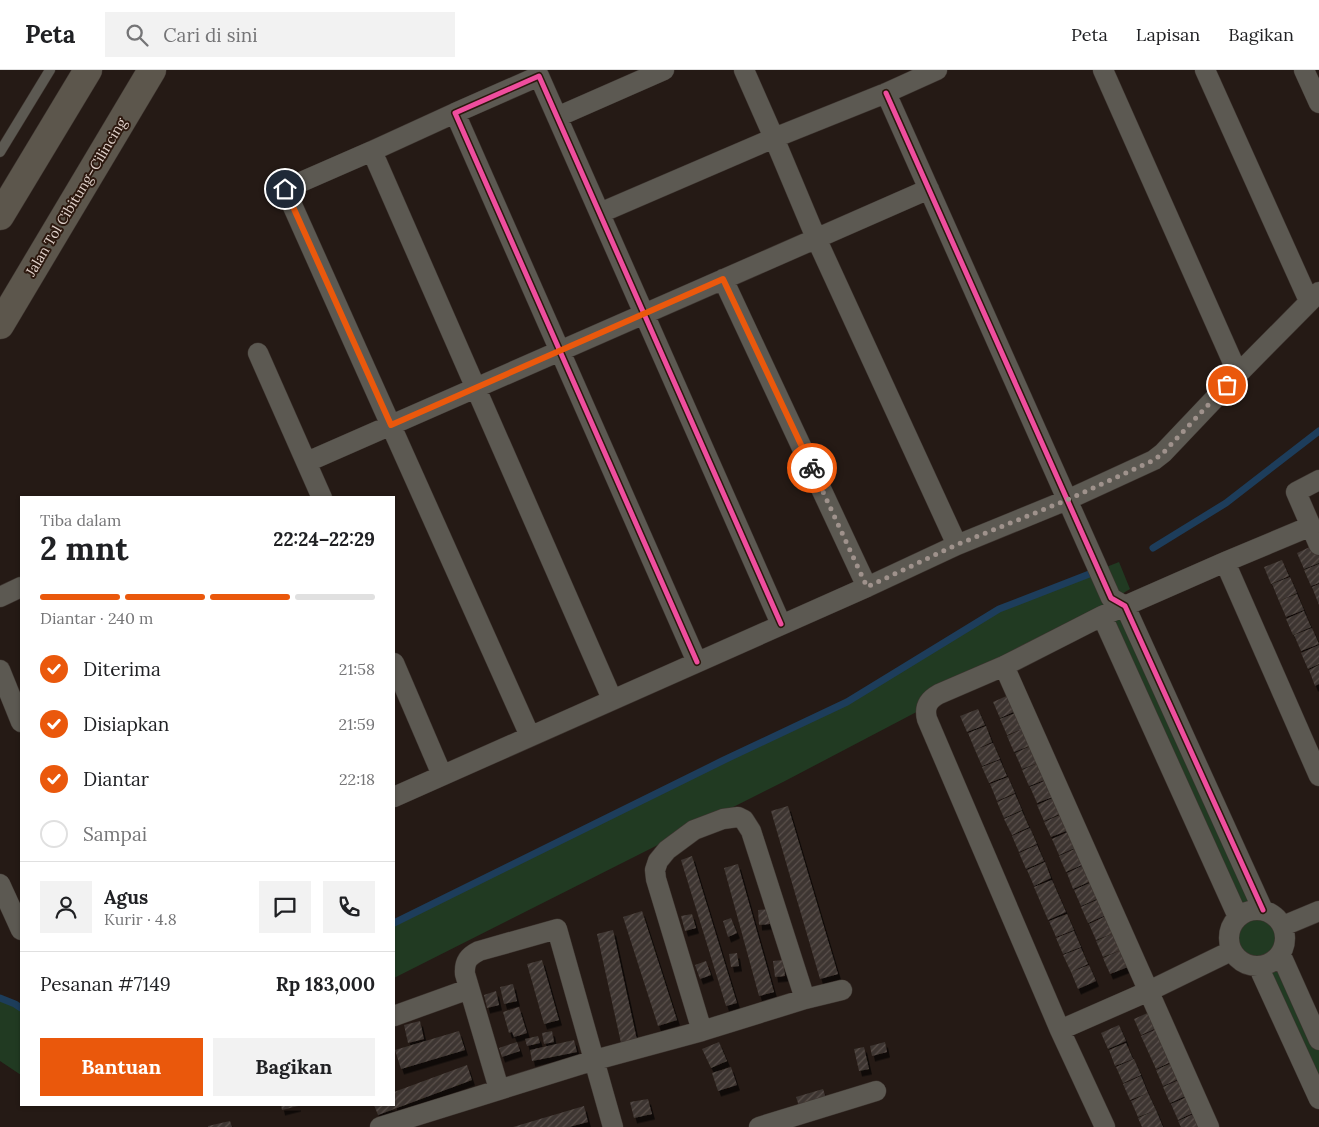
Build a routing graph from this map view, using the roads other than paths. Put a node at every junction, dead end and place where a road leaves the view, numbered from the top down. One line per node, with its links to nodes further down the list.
1 (50, 70): 16 (lane)
2 (88, 70): 19 (highway)
3 (152, 70): 24 (highway, Jalan Tol Cibitung–Cilincing)
4 (664, 70): 13 (street)
5 (744, 70): 14 (street)
6 (937, 70): 10 (street)
7 (1103, 70): 27 (street)
8 (1205, 70): 22 (street)
9 (1304, 70): 11 (street)
10 (886, 93): 14 (street); 17 (street)
11 (1319, 103)
12 (455, 112): 13 (street); 15 (street); 25 (street)
13 (557, 117): 18 (street)
14 (774, 138): 18 (street); 20 (street)
15 (372, 151): 28 (street); 29 (street)
16 (0, 152)
17 (929, 188): 20 (street); 33 (street)
18 (600, 214): 23 (street)
19 (0, 216)
20 (816, 238): 21 (street); 35 (street)
21 (723, 279): 23 (street); 39 (street)
22 (1314, 297): 27 (street)
23 (644, 314): 25 (street); 42 (street)
24 (0, 325)
25 (560, 351): 28 (street); 43 (street)
26 (258, 353): 30 (street)
27 (1238, 374): 33 (street)
28 (476, 388): 29 (street); 47 (street)
29 (391, 425): 30 (street); 49 (street)
30 (307, 462): 32 (street)
31 (1319, 480): 34 (street)
32 (321, 496)
33 (1067, 500): 35 (street); 41 (street)
34 (1311, 526): 36 (street); 37 (street)
35 (956, 545): 39 (street)
36 (1319, 545)
37 (1225, 562): 41 (street); 51 (street)
38 (20, 587): 40 (street)
39 (867, 587): 42 (street)
40 (0, 597)
41 (1112, 607): 45 (street); 54 (street); 56 (street)
42 (781, 624): 43 (street)
43 (697, 662): 47 (street)
44 (395, 665): 50 (street)
45 (1004, 666): 64 (street); 67 (street)
46 (0, 670): 48 (street)
47 (612, 699): 49 (street)
48 (20, 720)
49 (530, 736): 50 (street)
50 (442, 775): 52 (street)
51 (1319, 776)
52 (395, 797)
53 (0, 884): 58 (street)
54 (1262, 910): 56 (street); 57 (street)
55 (1319, 911): 57 (street)
56 (1238, 917): 59 (street)
57 (1284, 926): 60 (street)
58 (20, 928)
59 (1232, 951): 61 (street); 64 (street)
60 (1281, 955): 61 (street); 69 (street)
61 (1259, 968): 73 (street)
62 (469, 990): 66 (street); 70 (street); 71 (street)
63 (842, 990): 65 (street)
64 (1149, 991): 67 (street); 78 (street)
65 (804, 999): 68 (street); 68 (street)
66 (395, 1016)
67 (1060, 1030): 77 (street)
68 (702, 1031): 70 (street)
69 (1319, 1040)
70 (595, 1060): 71 (street); 75 (street)
71 (499, 1089): 74 (street)
72 (876, 1092): 76 (street)
73 (1319, 1099)
74 (380, 1127)
75 (614, 1127)
76 (759, 1127)
77 (1105, 1127)
78 (1209, 1127)

